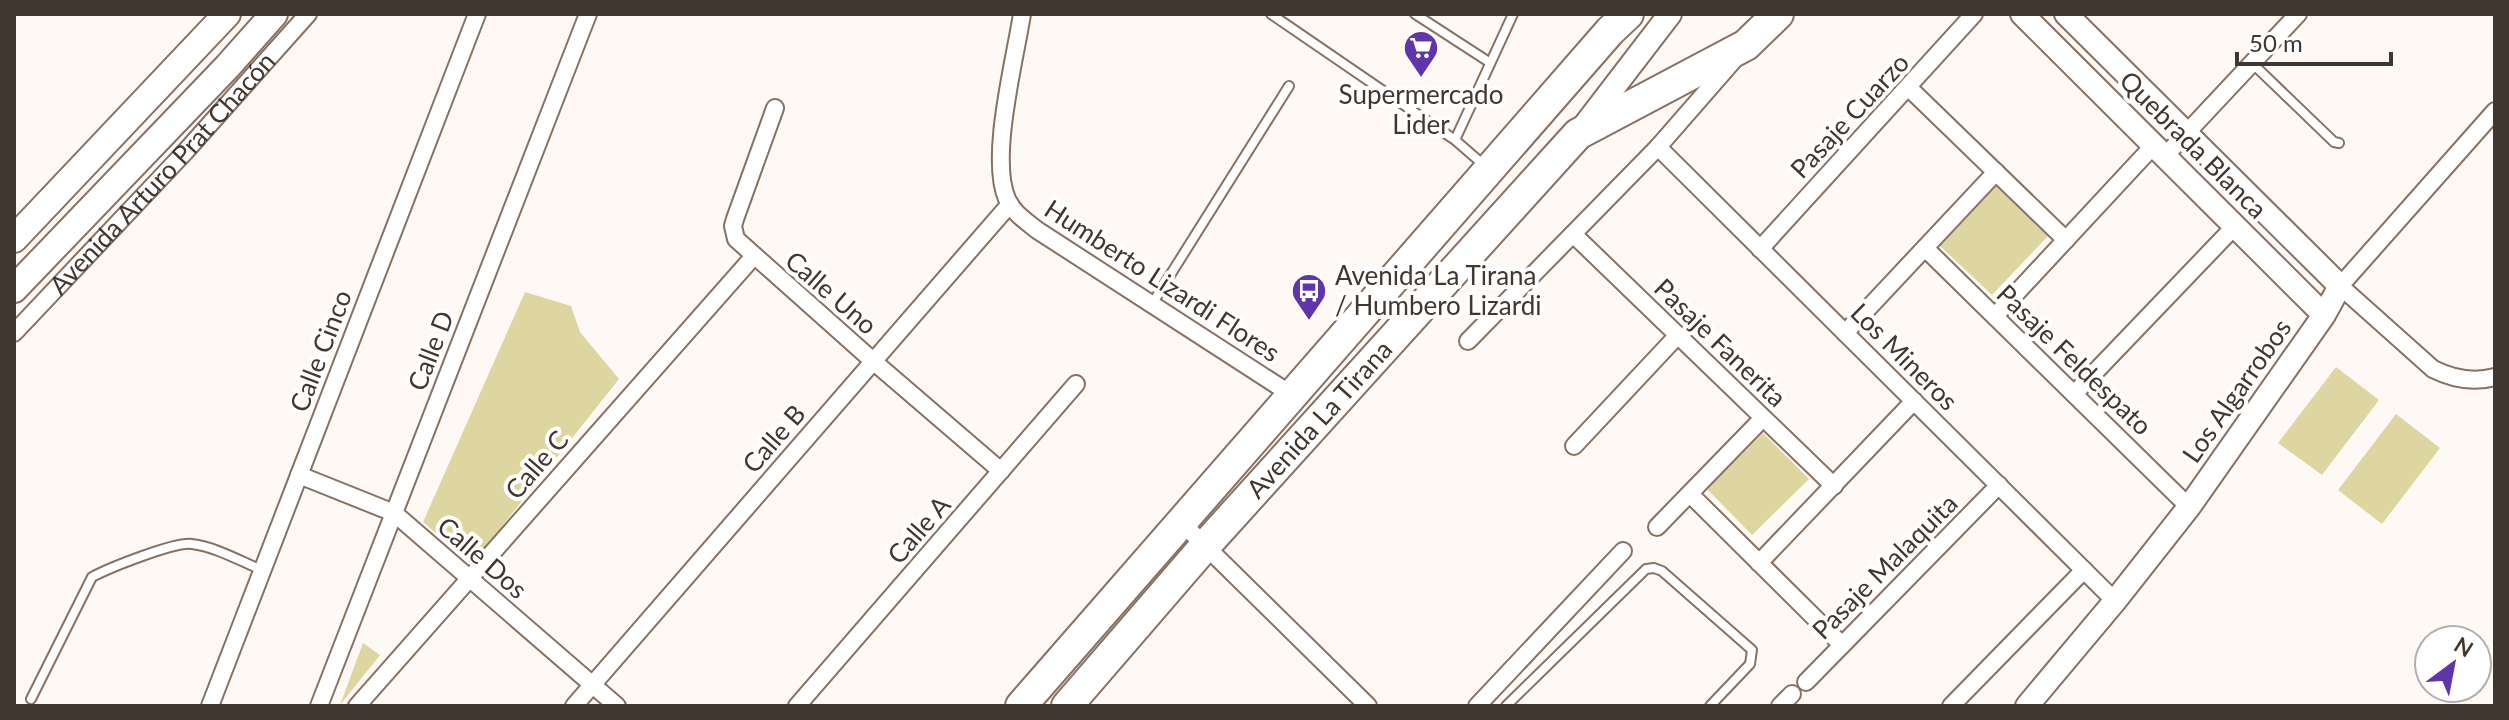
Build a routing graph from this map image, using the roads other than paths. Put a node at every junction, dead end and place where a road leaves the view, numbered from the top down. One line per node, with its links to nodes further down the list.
1 (227, 14): 35 (main road)
2 (274, 14): 41 (main road, Avenida Arturo Prat Chacón)
3 (308, 14): 45 (street, Avenida Arturo Prat Chacón)
4 (477, 14): 58 (street, Calle Cinco)
5 (588, 14): 63 (street, Calle D)
6 (1022, 14): 32 (street, Humberto Lizardi Flores)
7 (1271, 14): 26 (lane)
8 (1415, 14): 18 (lane)
9 (1513, 14): 18 (lane)
10 (1670, 14): 24 (street)
11 (1778, 14): 17 (highway, Avenida La Tirana)
12 (1974, 14): 21 (street, Pasaje Cuarzo)
13 (2022, 14): 29 (street, Quebrada Blanca)
14 (2066, 14): 25 (street, Quebrada Blanca)
15 (2298, 14): 19 (street)
16 (1621, 20): 30 (highway, Avenida La Tirana)
17 (1746, 45): 24 (highway, Avenida La Tirana); 28 (street, Avenida La Tirana)
18 (1489, 62): 26 (lane)
19 (2253, 64): 25 (street); 27 (lane)
20 (1289, 86): 42 (lane)
21 (1909, 88): 31 (street); 38 (street, Pasaje Cuarzo)
22 (775, 108): 39 (street, Calle Uno)
23 (2495, 111): 40 (street, Los Algarrobos)
24 (1578, 134): 66 (highway, Avenida La Tirana)
25 (2188, 134): 29 (street); 40 (street, Quebrada Blanca)
26 (1455, 140): 30 (lane)
27 (2339, 143)
28 (1658, 147): 34 (street, Avenida La Tirana); 38 (street, Los Mineros)
29 (2159, 151): 33 (street, Quebrada Blanca); 36 (street)
30 (1489, 169): 53 (highway, Avenida La Tirana)
31 (1996, 172): 36 (street); 37 (street)
32 (1010, 204): 42 (street, Humberto Lizardi Flores); 49 (street, Calle B)
33 (2235, 226): 43 (street, Quebrada Blanca); 52 (street)
34 (1573, 234): 47 (street, Pasaje Fanerita); 48 (street, Avenida La Tirana)
35 (14, 239)
36 (2066, 240): 44 (street)
37 (1925, 248): 44 (street, Pasaje Feldespato); 46 (street)
38 (1760, 249): 46 (street, Los Mineros)
39 (754, 256): 49 (street, Calle Uno); 71 (street, Calle C)
40 (2340, 286): 43 (street, Los Algarrobos); 50 (street)
41 (14, 289)
42 (1151, 305): 53 (street, Humberto Lizardi Flores)
43 (2324, 315): 62 (street, Los Algarrobos)
44 (1995, 316): 52 (street, Pasaje Feldespato)
45 (14, 333)
46 (1845, 333): 54 (street, Los Mineros)
47 (1678, 335): 55 (street, Pasaje Fanerita); 56 (street)
48 (1468, 341)
49 (873, 361): 57 (street, Calle Uno); 75 (street, Calle B)
50 (2495, 377)
51 (1076, 384): 57 (street, Calle A)
52 (2074, 394): 62 (street, Pasaje Feldespato)
53 (1292, 395): 64 (highway, Avenida La Tirana)
54 (1914, 401): 59 (street, Los Mineros); 60 (street)
55 (1763, 418): 60 (street, Pasaje Fanerita); 61 (street)
56 (1574, 446)
57 (1001, 471): 82 (street, Calle A)
58 (299, 475): 63 (street, Calle Dos); 69 (street, Calle Cinco)
59 (1999, 485): 70 (street, Los Mineros); 73 (street, Pasaje Malaquita)
60 (1834, 486): 68 (street)
61 (1690, 494): 65 (street); 68 (street)
62 (2189, 507): 72 (street, Los Algarrobos)
63 (394, 513): 71 (street, Calle Dos); 78 (street, Calle D)
64 (1181, 522): 66 (street); 83 (highway, Avenida La Tirana)
65 (1657, 527)
66 (1205, 546): 84 (highway, Avenida La Tirana); 85 (street)
67 (1623, 551): 86 (street)
68 (1759, 563): 73 (street)
69 (262, 570): 76 (lane); 77 (street, Calle Cinco)
70 (2084, 570): 72 (street, Los Mineros); 89 (street)
71 (470, 578): 75 (street, Calle Dos); 79 (street, Calle C)
72 (2115, 601): 90 (street, Los Algarrobos)
73 (1842, 645): 74 (street, Pasaje Malaquita)
74 (1806, 682)
75 (593, 685): 80 (street, Calle B); 81 (street, Calle Dos)
76 (31, 699)
77 (210, 706)
78 (319, 706)
79 (357, 706)
80 (574, 706)
81 (617, 706)
82 (797, 706)
83 (1021, 706)
84 (1067, 706)
85 (1368, 706)
86 (1477, 706)
87 (1506, 706): 88 (lane)
88 (1710, 706)
89 (1951, 706)
90 (2027, 706)

